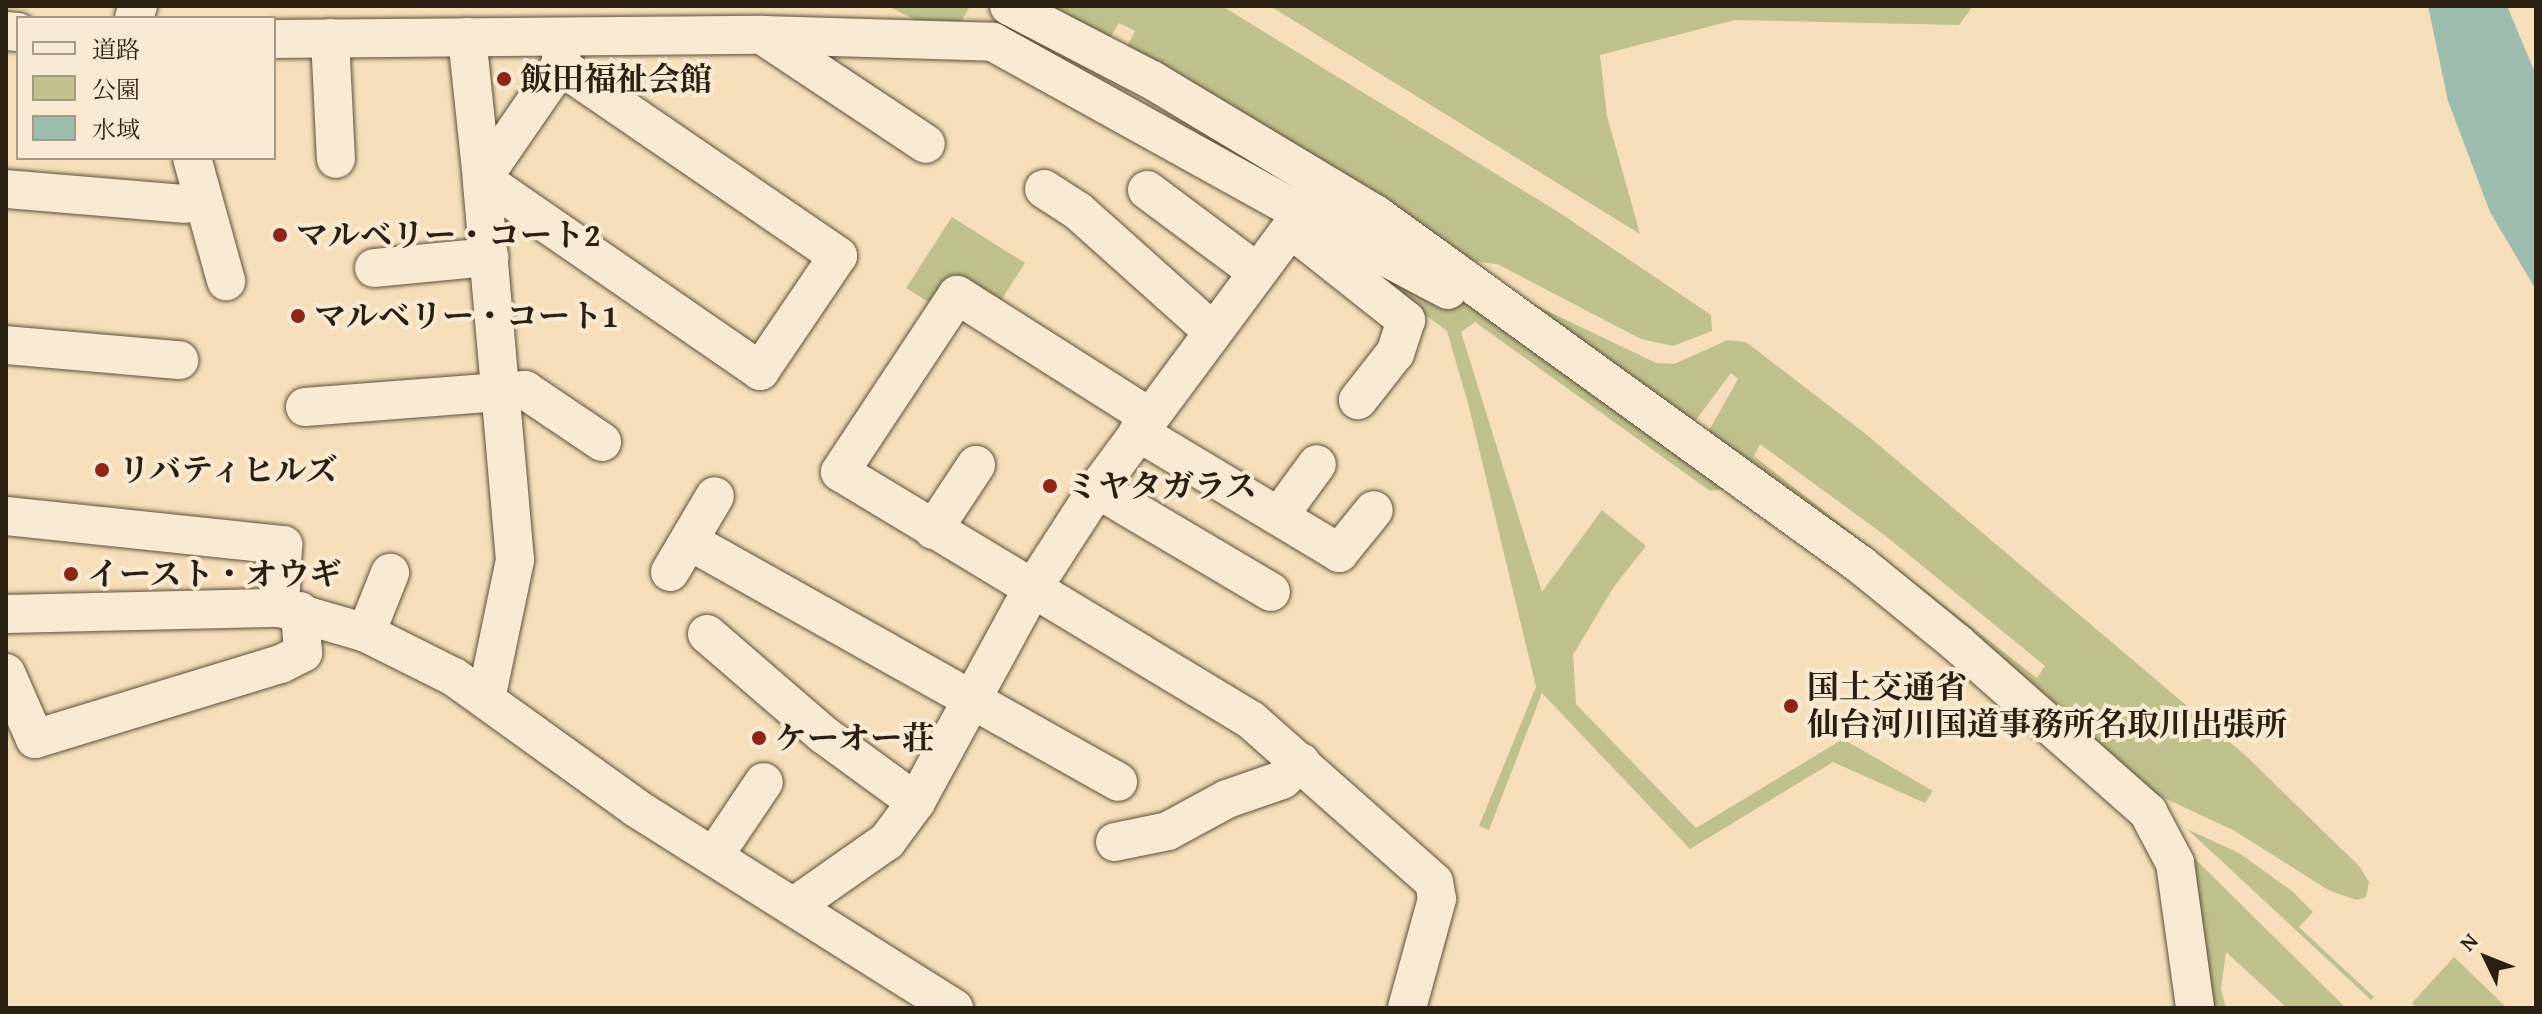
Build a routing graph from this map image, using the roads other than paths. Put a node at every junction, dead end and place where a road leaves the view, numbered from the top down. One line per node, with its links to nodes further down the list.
1 (1009, 6): 22 (street)
2 (398, 22): 6 (street); 7 (street)
3 (674, 22): 4 (street); 5 (street)
4 (551, 35): 6 (street); 12 (street); 12 (street)
5 (763, 35): 9 (street); 17 (street)
6 (467, 37): 12 (street)
7 (330, 38): 8 (street); 10 (street)
8 (276, 39)
9 (926, 144)
10 (336, 159)
11 (193, 160): 21 (street)
12 (482, 179): 18 (street)
13 (6, 189): 16 (street)
14 (1044, 189): 23 (street)
15 (1147, 190): 20 (street)
16 (185, 204)
17 (1297, 221): 20 (street); 22 (street); 27 (street)
18 (489, 257): 19 (street); 26 (street)
19 (374, 268)
20 (1257, 272): 23 (street)
21 (226, 281)
22 (1485, 293): 58 (street)
23 (1212, 331): 29 (street)
24 (6, 345): 25 (street)
25 (179, 360)
26 (502, 392): 28 (street); 30 (street); 48 (street)
27 (1358, 400)
28 (305, 407)
29 (1143, 424): 33 (street); 37 (street); 38 (street)
30 (602, 442)
31 (1317, 464): 37 (street)
32 (976, 465): 38 (street)
33 (1097, 489): 40 (street); 41 (street)
34 (715, 496): 47 (street)
35 (1374, 510): 37 (street)
36 (6, 516): 42 (street)
37 (1279, 516)
38 (933, 530): 40 (street)
39 (390, 573): 44 (street)
40 (1031, 591): 47 (street); 49 (street)
41 (1271, 592)
42 (290, 610): 43 (street); 44 (street); 46 (street)
43 (6, 614)
44 (366, 633): 48 (street)
45 (707, 634): 52 (street)
46 (6, 673)
47 (969, 697): 51 (street); 52 (street)
48 (486, 699): 54 (street)
49 (1301, 762): 53 (street); 57 (street)
50 (764, 782): 54 (street)
51 (1118, 782)
52 (916, 802): 55 (street)
53 (1115, 842)
54 (714, 856): 55 (street)
55 (794, 906): 56 (street)
56 (954, 1008)
57 (1407, 1008)
58 (2195, 1008)

